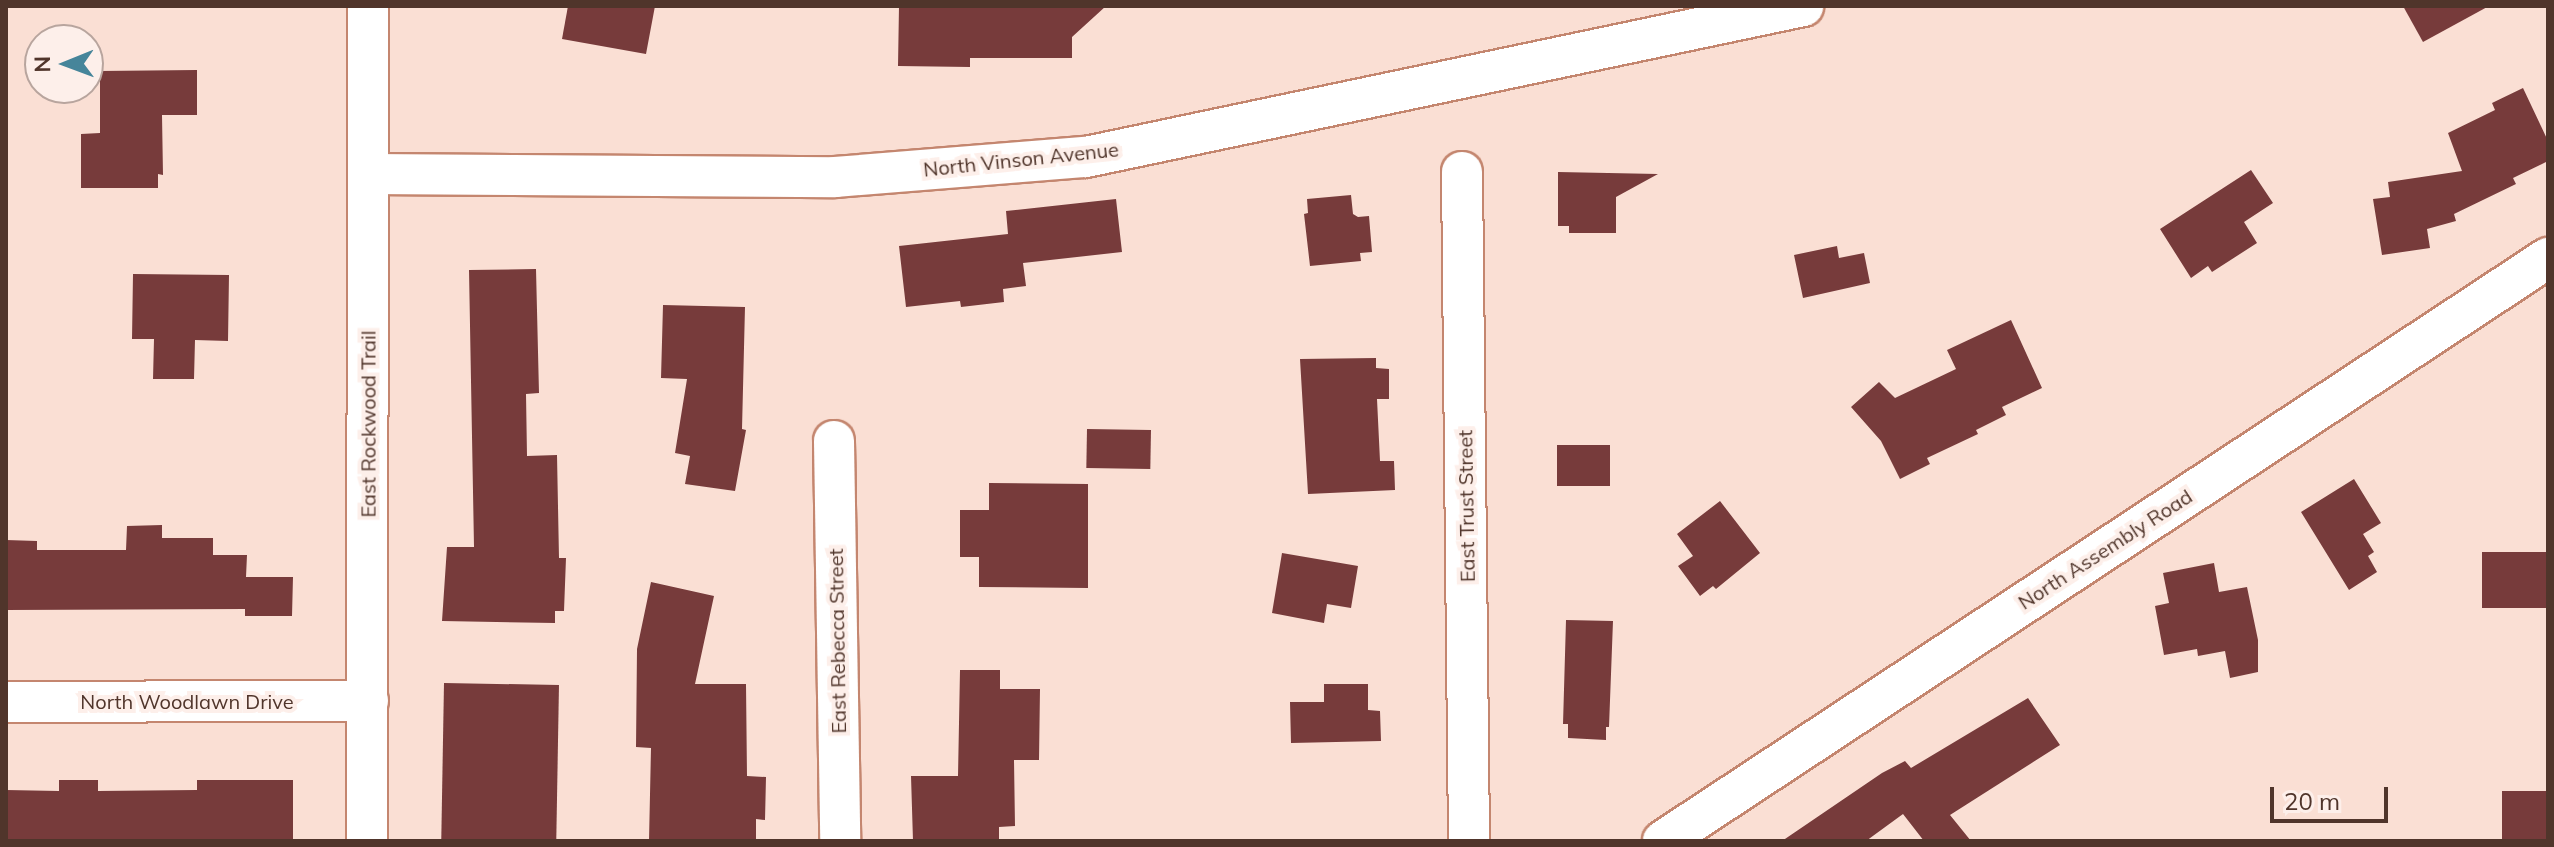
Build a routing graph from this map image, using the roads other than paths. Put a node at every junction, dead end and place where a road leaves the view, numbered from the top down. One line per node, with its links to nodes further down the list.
1 (368, 6): 4 (street, East Rockwood Trail)
2 (1803, 6): 4 (street, North Vinson Avenue)
3 (1462, 172): 11 (street, East Trust Street)
4 (369, 174): 7 (street, East Rockwood Trail)
5 (2548, 258): 12 (street, North Assembly Road)
6 (834, 441): 10 (street, East Rebecca Street)
7 (368, 701): 8 (street, North Woodlawn Drive); 9 (street, East Rockwood Trail)
8 (6, 702)
9 (367, 841)
10 (840, 841)
11 (1469, 841)
12 (1663, 841)

